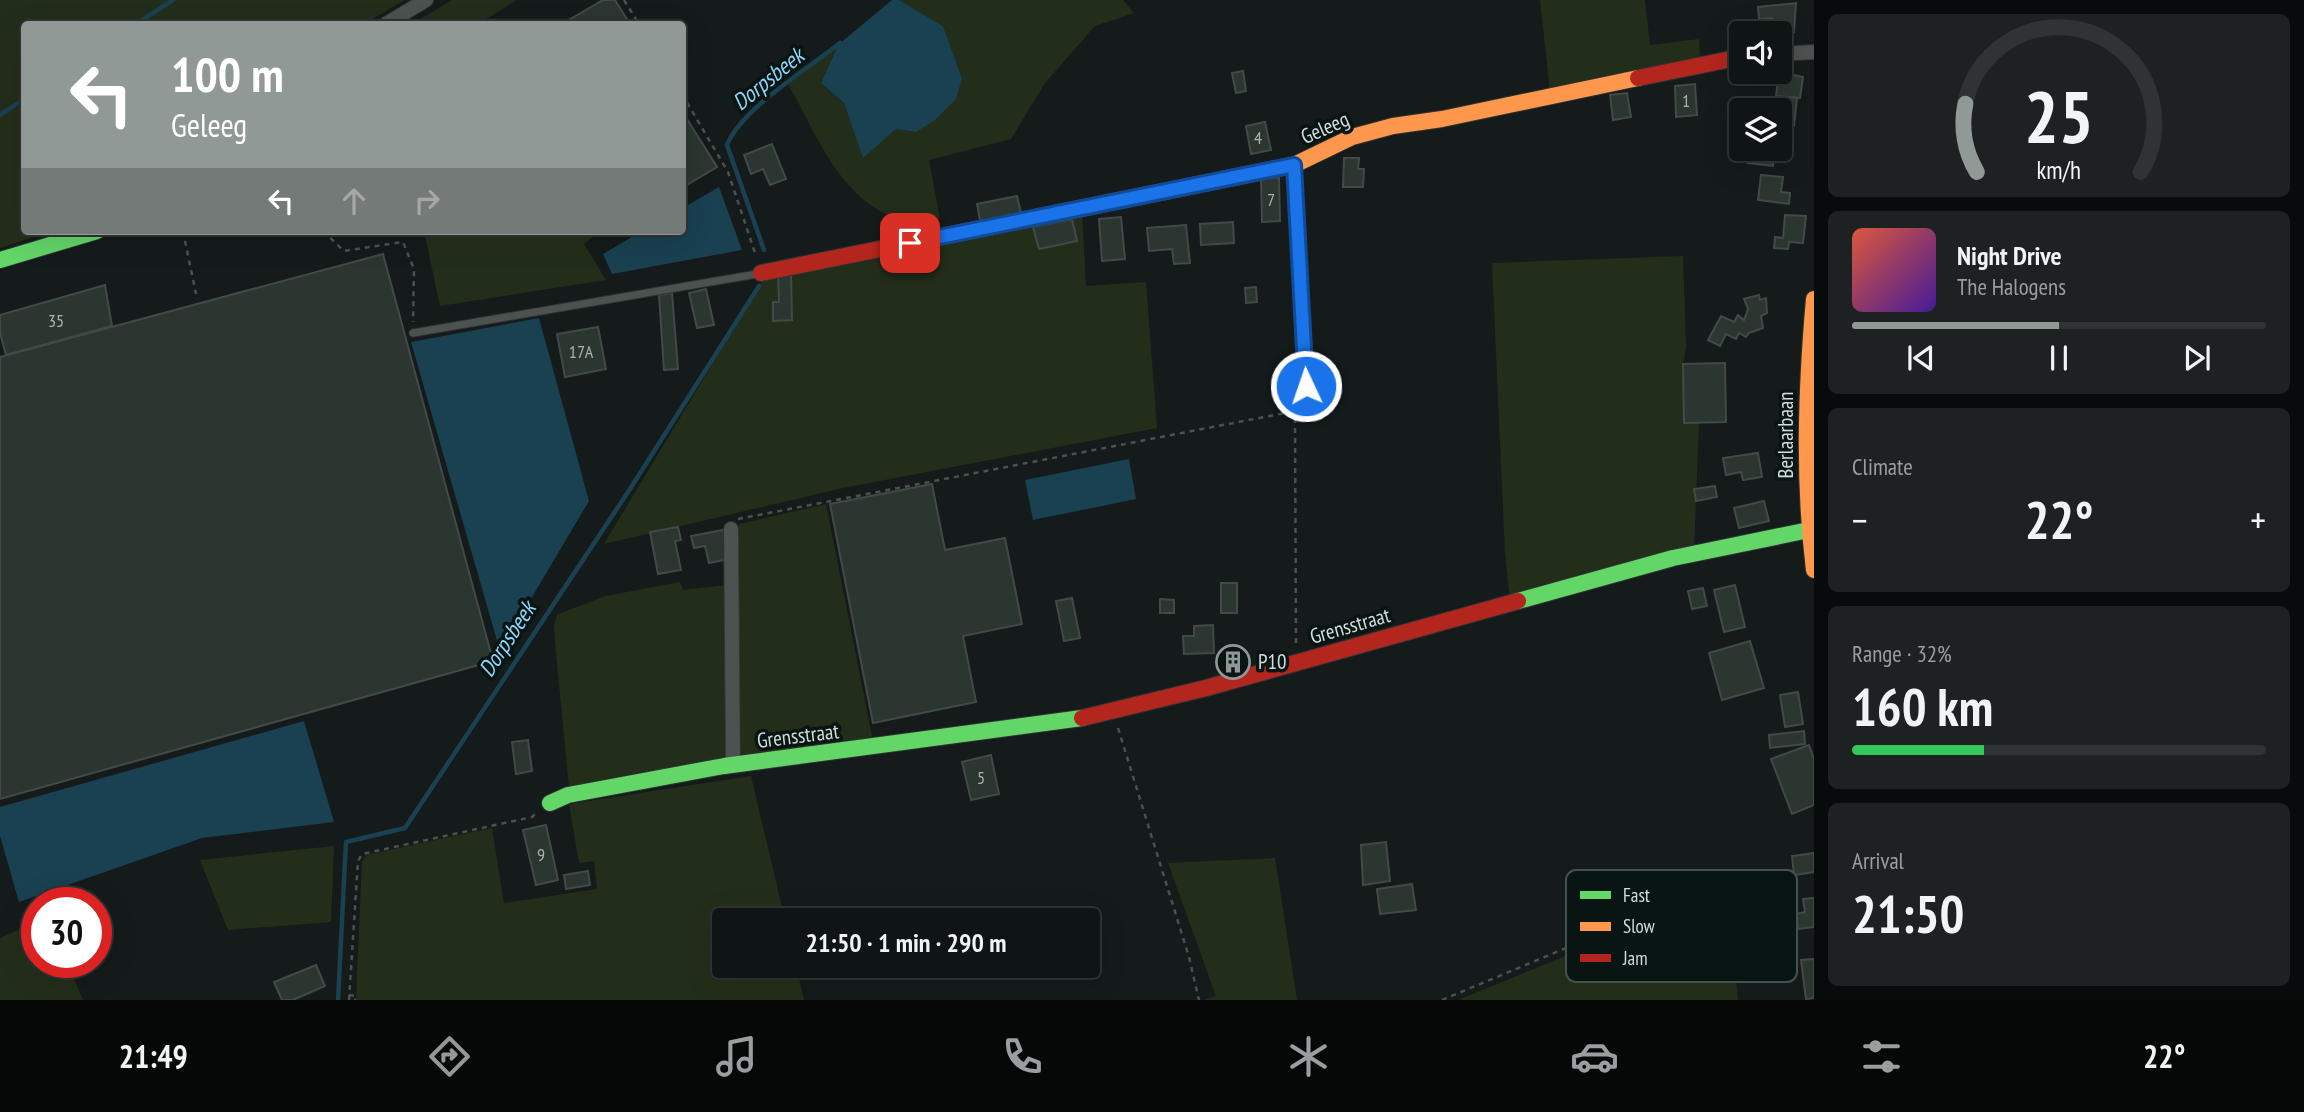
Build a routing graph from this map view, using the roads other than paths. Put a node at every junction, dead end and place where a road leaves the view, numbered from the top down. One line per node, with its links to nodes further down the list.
1 (426, 0): 2 (street)
2 (391, 21)
3 (1814, 52): 4 (street)
4 (1792, 53)
5 (1729, 60): 6 (street, Geleeg)
6 (1294, 165): 9 (street, Geleeg); 12 (street)
7 (84, 235): 8 (street)
8 (0, 260)
9 (761, 273): 11 (lane)
10 (1814, 299): 14 (street, Berlaarbaan)
11 (413, 333)
12 (1295, 404)
13 (731, 529): 16 (street, Grensstraat)
14 (1811, 538): 15 (street, Berlaarbaan); 16 (street, Grensstraat)
15 (1814, 570)
16 (733, 765): 17 (street, Grensstraat)
17 (550, 803)

